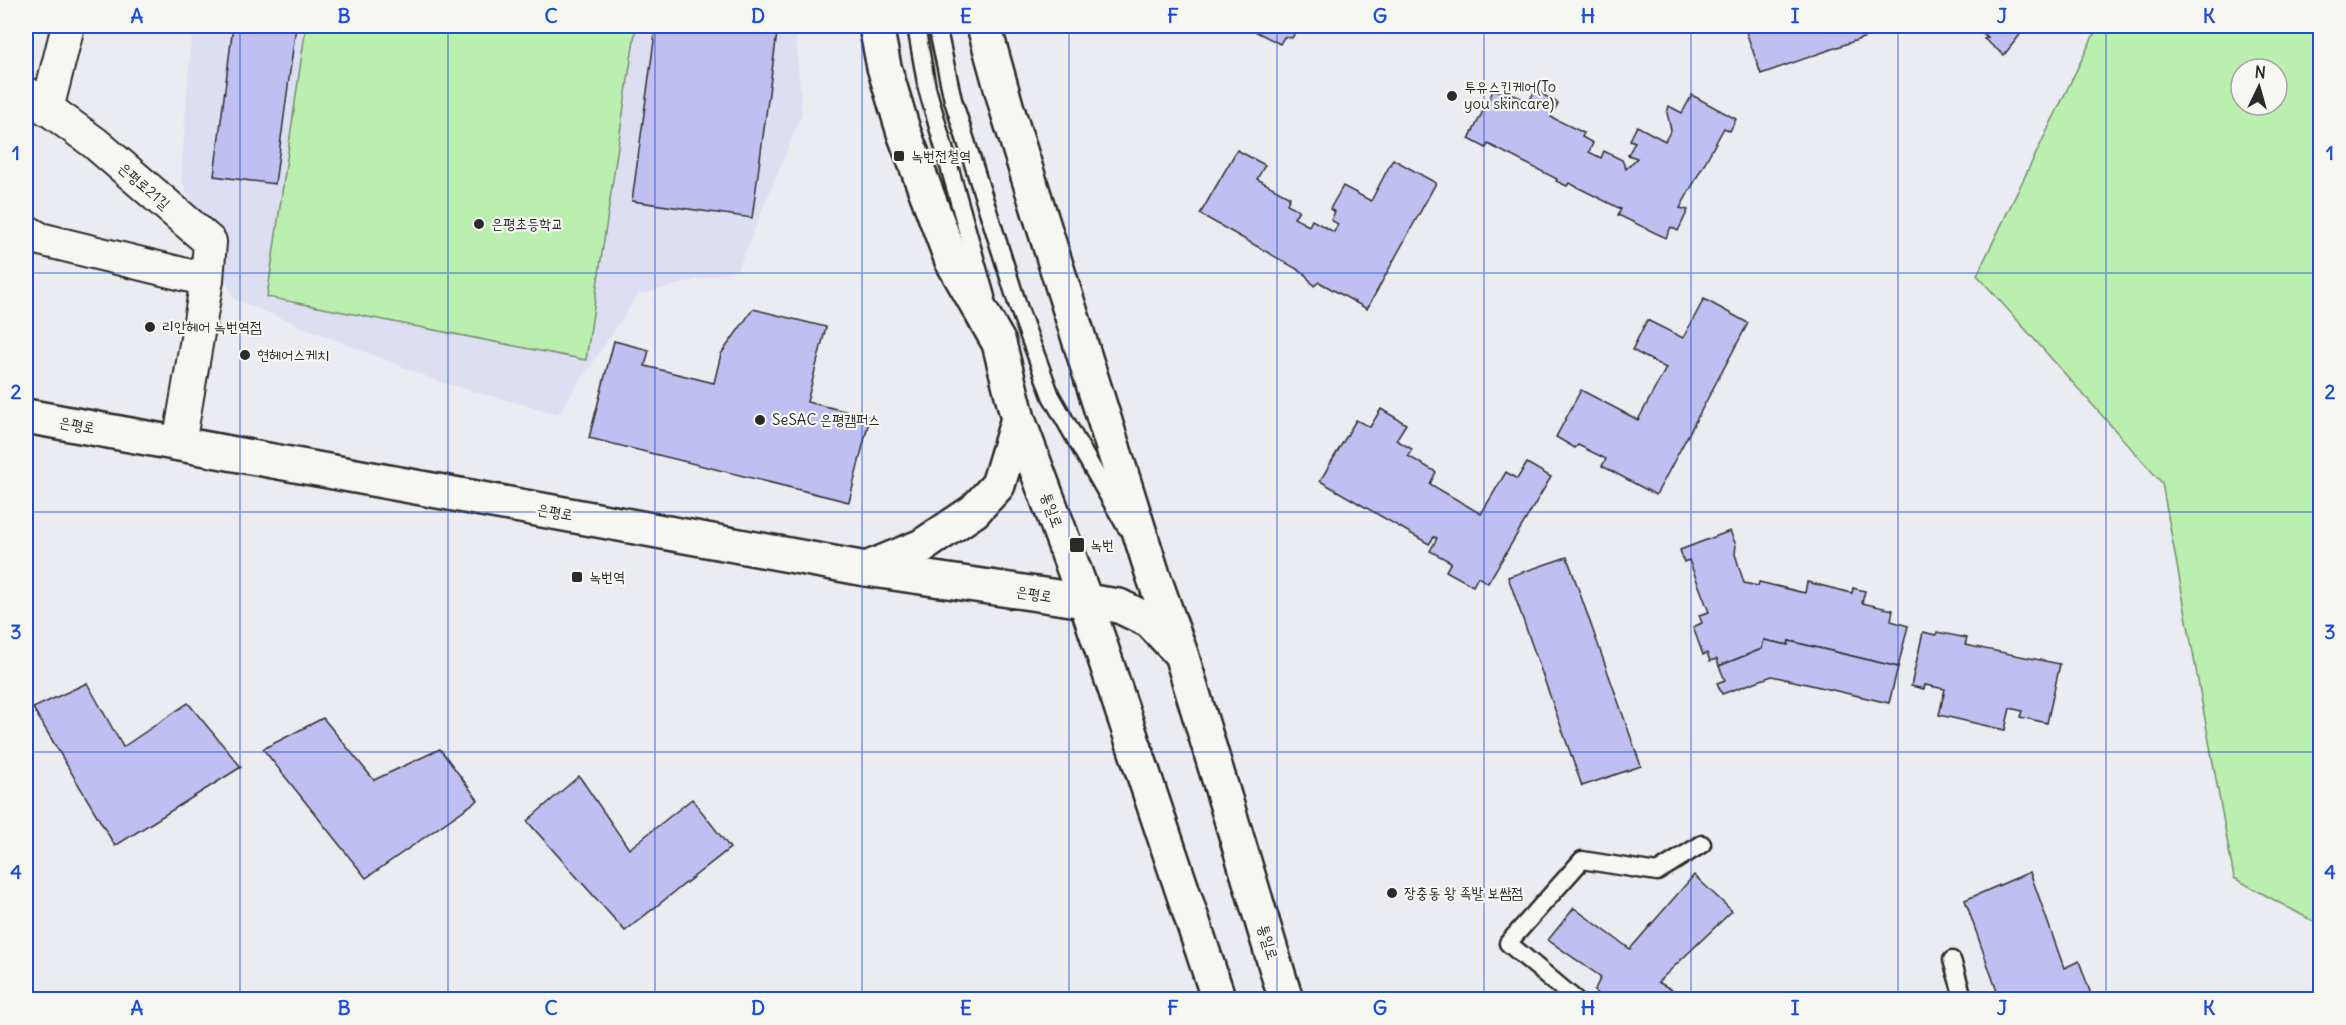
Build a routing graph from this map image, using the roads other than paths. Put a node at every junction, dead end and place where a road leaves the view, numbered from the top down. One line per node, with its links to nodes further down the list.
1 (68, 26): 6 (street, 은평로21길)
2 (876, 26): 9 (main road, 통일로)
3 (916, 26): 9 (lane)
4 (937, 26): 14 (lane)
5 (984, 26): 14 (main road, 통일로)
6 (36, 101): 8 (street, 은평로21길)
7 (26, 231): 8 (street)
8 (207, 280): 12 (street, 은평로21길)
9 (999, 343): 11 (main road, 통일로)
10 (26, 416): 12 (main road, 은평로)
11 (1018, 419): 13 (main road); 15 (main road, 통일로)
12 (179, 444): 13 (main road, 은평로)
13 (866, 569): 15 (main road, 은평로)
14 (1153, 575): 16 (main road, 통일로)
15 (1086, 602): 16 (main road, 은평로); 19 (main road, 통일로)
16 (1181, 654): 20 (main road, 통일로)
17 (1702, 844): 21 (lane)
18 (1952, 960): 22 (lane)
19 (1218, 999)
20 (1286, 999)
21 (1576, 999)
22 (1964, 999)

